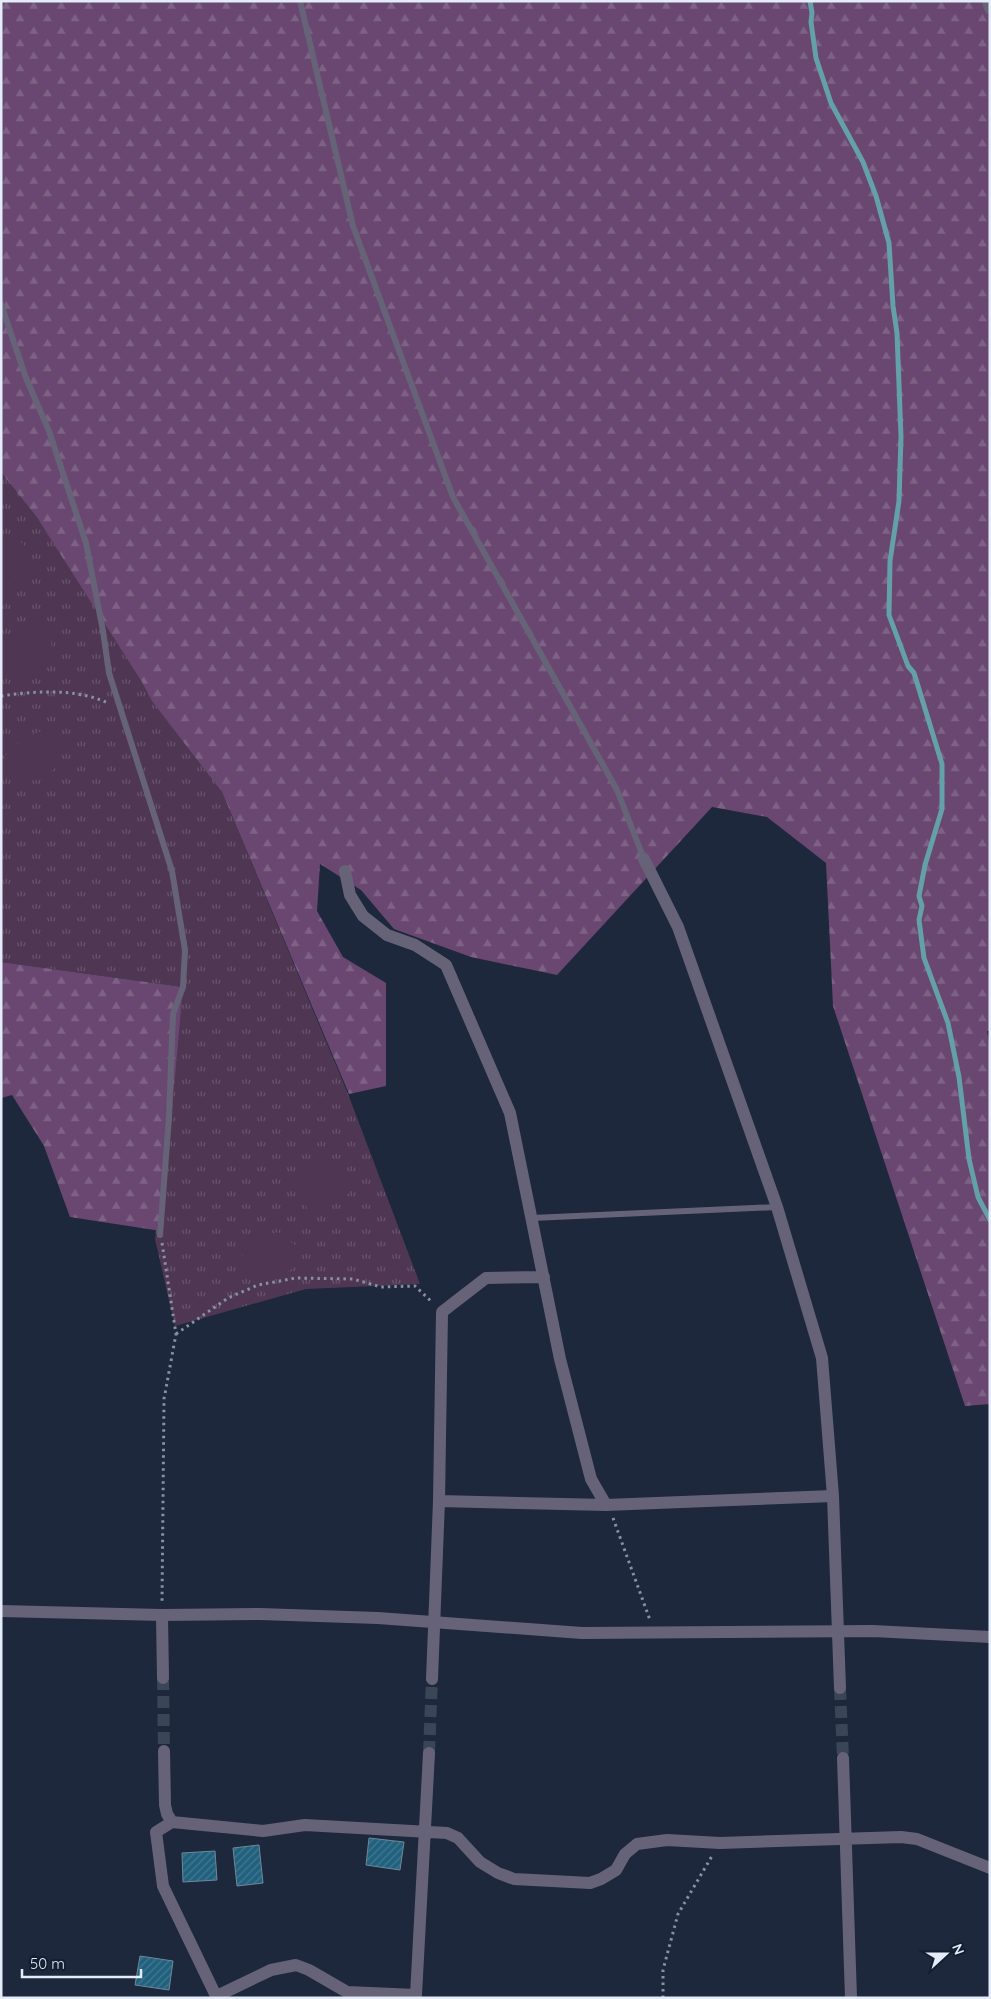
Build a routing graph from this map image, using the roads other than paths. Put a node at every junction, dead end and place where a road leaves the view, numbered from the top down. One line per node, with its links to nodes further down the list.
1 (300, 1): 5 (lane)
2 (988, 1): 3 (street)
3 (990, 8)
4 (1, 304): 9 (lane)
5 (644, 859): 7 (street)
6 (345, 872): 8 (street)
7 (777, 1207): 8 (lane); 11 (street)
8 (532, 1218): 10 (street)
9 (160, 1235)
10 (544, 1277): 12 (street); 13 (street)
11 (833, 1496): 13 (street); 17 (street)
12 (439, 1501): 13 (street); 16 (street)
13 (606, 1505)
14 (1, 1611): 15 (street)
15 (162, 1614): 16 (street); 19 (street)
16 (434, 1621): 17 (street); 20 (street)
17 (838, 1631): 18 (street); 21 (street)
18 (990, 1637)
19 (163, 1678)
20 (432, 1679)
21 (840, 1688)
22 (164, 1751): 25 (street)
23 (429, 1753): 26 (street)
24 (843, 1758): 27 (street)
25 (172, 1822): 26 (street); 29 (street)
26 (426, 1831): 27 (street); 29 (street)
27 (845, 1839): 28 (street); 30 (street)
28 (990, 1868)
29 (217, 1997)
30 (851, 1998)

